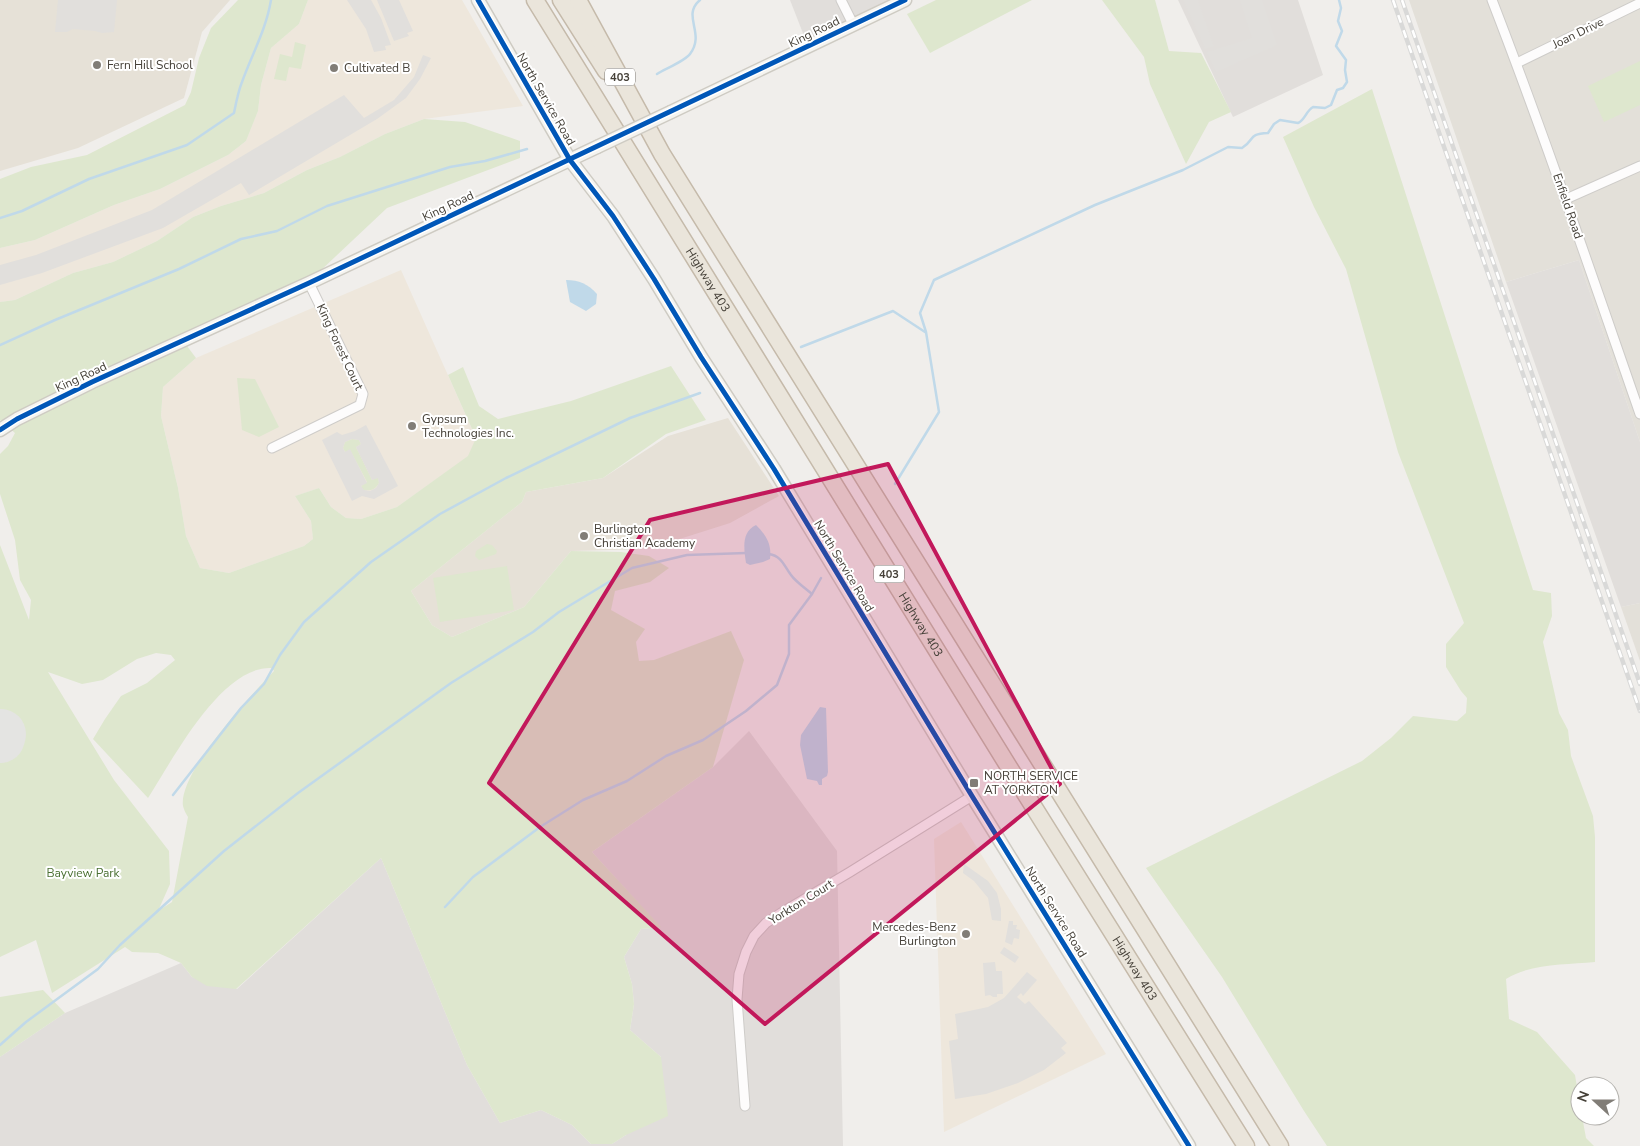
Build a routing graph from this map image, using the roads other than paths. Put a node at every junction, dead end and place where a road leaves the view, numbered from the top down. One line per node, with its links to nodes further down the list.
1 (478, 0): 12 (street, North Service Road)
2 (535, 0): 22 (highway, Highway 403 / 403)
3 (561, 0): 11 (highway)
4 (578, 0): 11 (highway, 403)
5 (841, 0): 9 (street)
6 (905, 0): 9 (street, King Road)
7 (1492, 0): 10 (street, Enfield Road)
8 (1640, 3): 10 (street, Joan Drive)
9 (854, 24): 12 (street, King Road, bridge)
10 (1516, 63): 14 (street, Enfield Road)
11 (662, 154): 23 (highway, 403)
12 (570, 160): 15 (street, King Road); 19 (street, North Service Road)
13 (1640, 166): 14 (street)
14 (1566, 199): 16 (street, Enfield Road)
15 (310, 283): 17 (street, King Road); 18 (street, King Forest Court)
16 (1640, 414)
17 (0, 430)
18 (272, 448)
19 (972, 796): 20 (street, Yorkton Court); 21 (street, North Service Road)
20 (745, 1106)
21 (1189, 1146)
22 (1246, 1146)
23 (1280, 1146)

